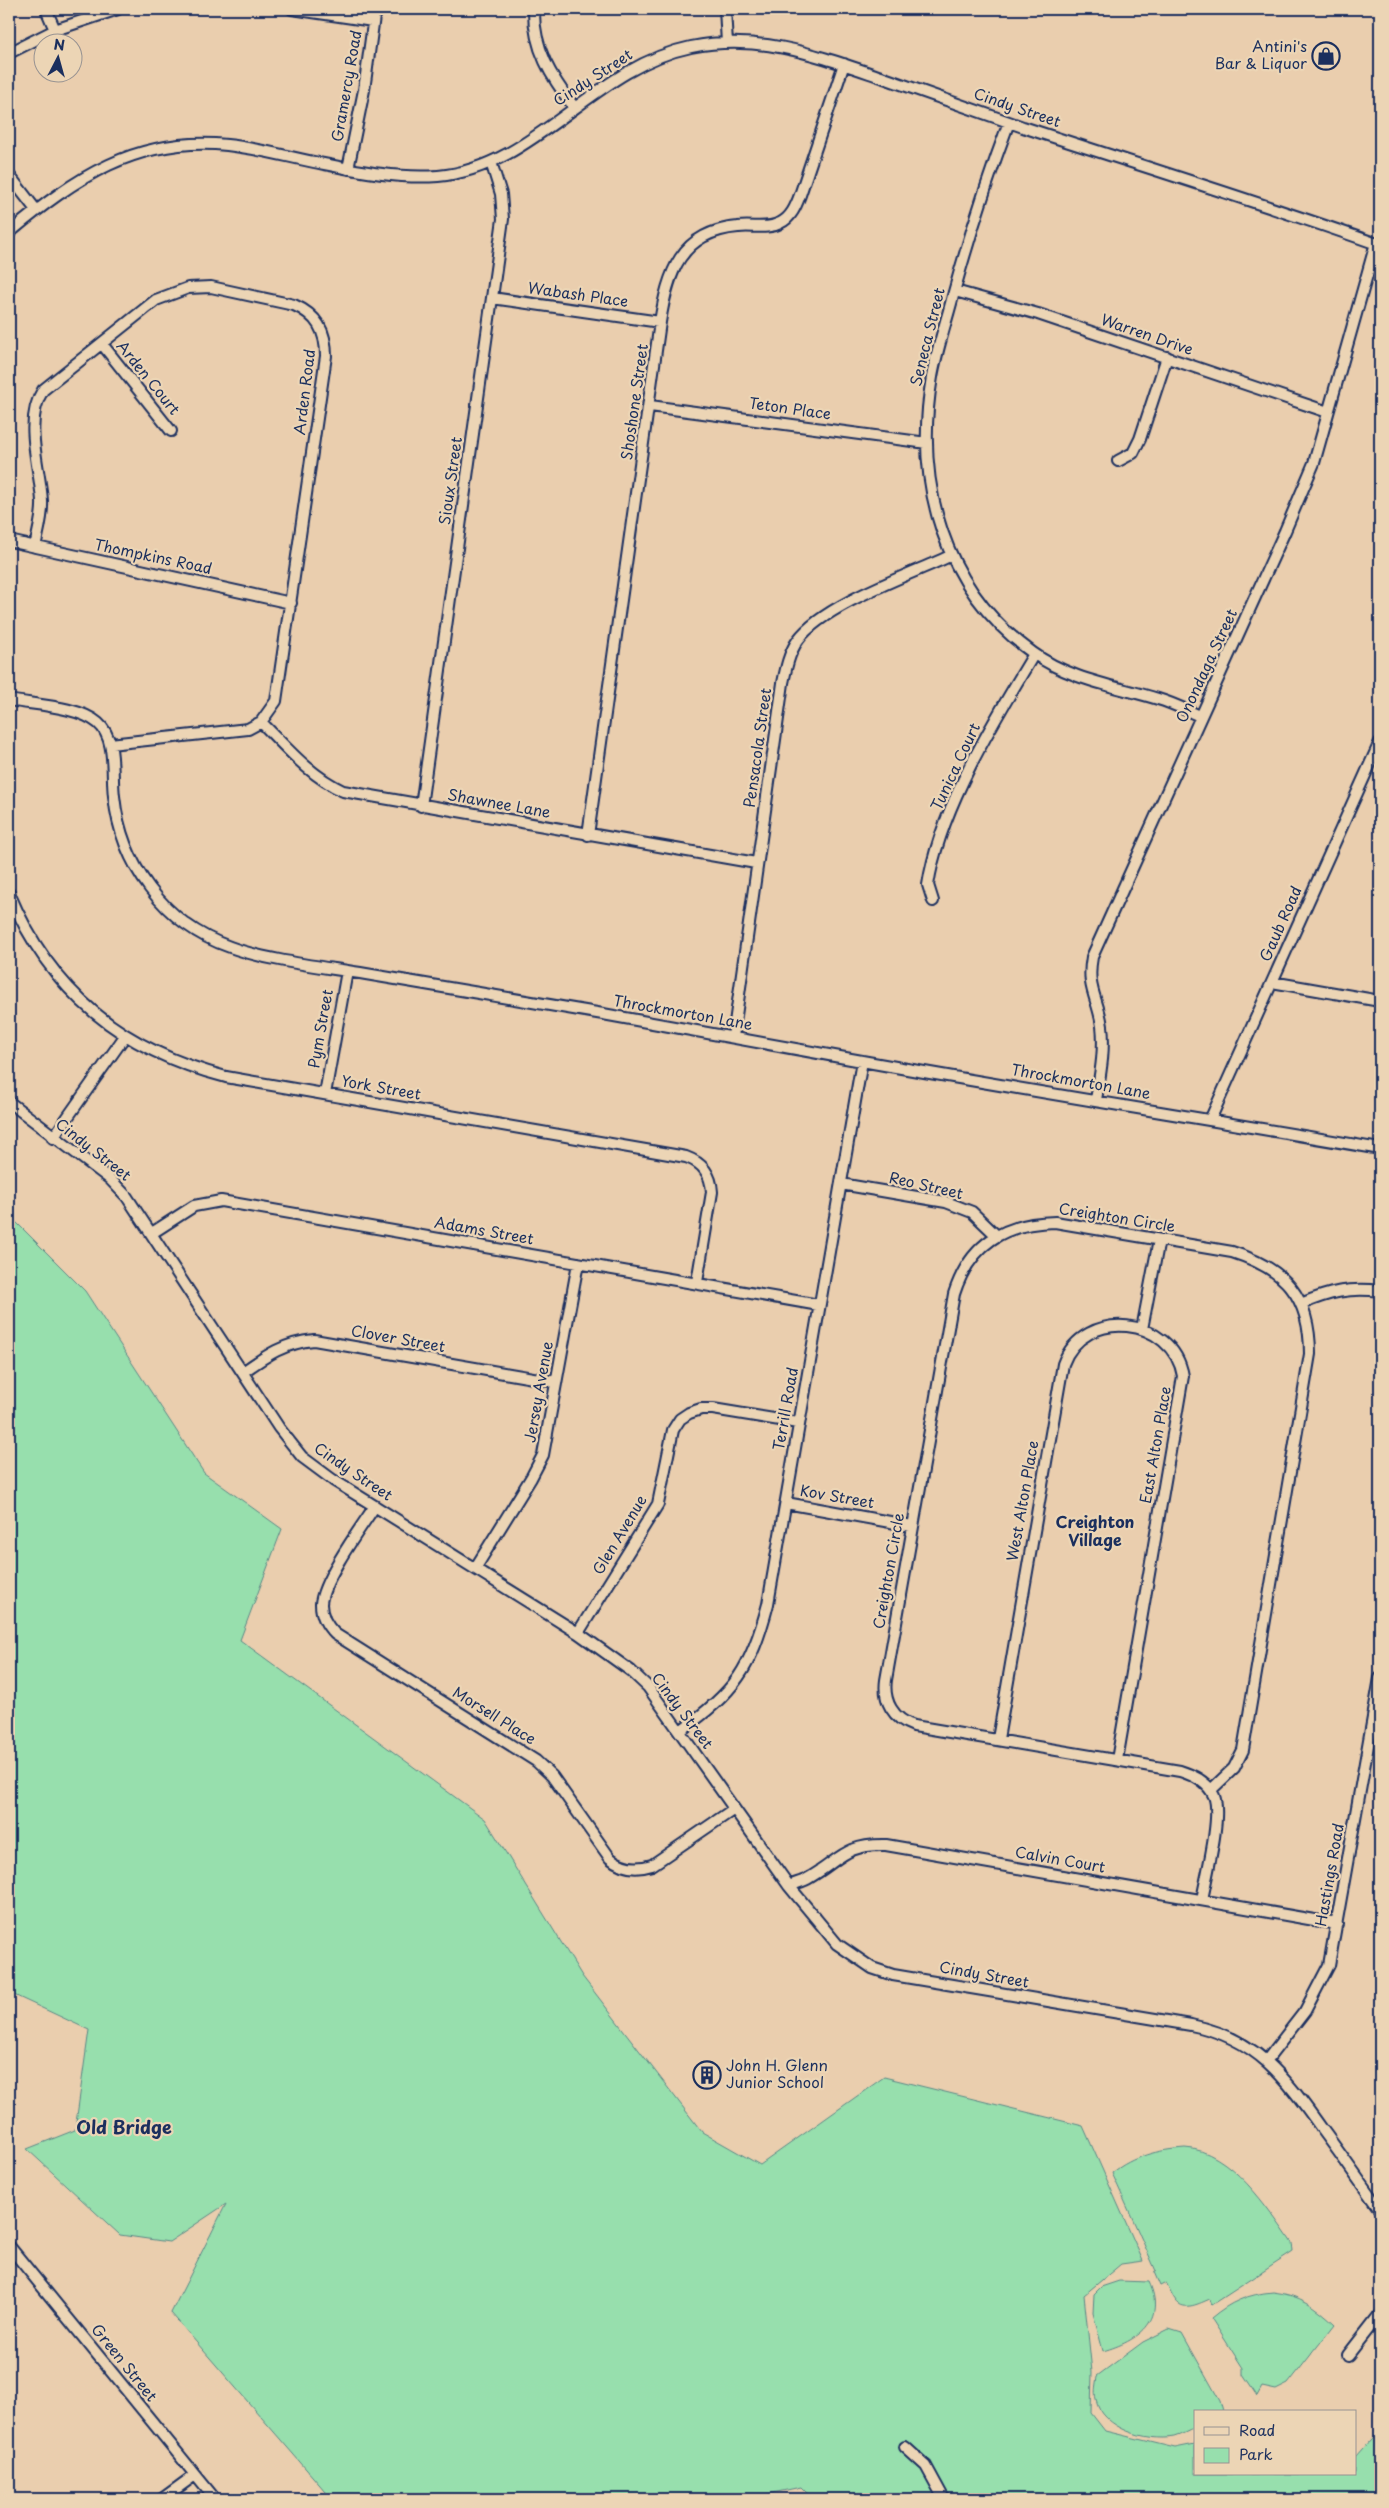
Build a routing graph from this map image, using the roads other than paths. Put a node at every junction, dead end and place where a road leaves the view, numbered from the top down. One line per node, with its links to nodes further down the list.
1 (46, 9): 8 (street)
2 (118, 9): 8 (street)
3 (292, 9): 7 (street)
4 (375, 9): 7 (street, Gramercy Road)
5 (534, 9): 12 (street)
6 (725, 9): 9 (street)
7 (373, 21): 15 (street, Gramercy Road)
8 (55, 30): 10 (street)
9 (727, 43): 11 (street, Cindy Street); 12 (street, Cindy Street)
10 (9, 53)
11 (844, 64): 13 (street, Cindy Street); 22 (street, Shoshone Street)
12 (574, 107): 14 (street, Cindy Street)
13 (1009, 122): 19 (street, Cindy Street); 20 (street, Seneca Street)
14 (491, 162): 15 (street, Cindy Street); 21 (street, Sioux Street)
15 (348, 168): 17 (street, Cindy Street)
16 (9, 175): 17 (street)
17 (36, 210): 18 (street, Cindy Street)
18 (9, 233)
19 (1378, 244): 26 (street, Onondaga Street)
20 (955, 291): 24 (street, Warren Drive); 28 (street, Seneca Street)
21 (492, 298): 22 (street, Wabash Place); 40 (street, Sioux Street)
22 (660, 322): 25 (street, Shoshone Street)
23 (102, 344): 27 (street, Arden Court); 31 (street, Arden Road); 33 (street, Arden Road)
24 (1167, 357): 26 (street, Warren Drive); 29 (street)
25 (650, 406): 28 (street, Teton Place); 41 (street, Shoshone Street)
26 (1328, 412): 36 (street, Onondaga Street)
27 (171, 431)
28 (926, 443): 32 (street, Seneca Street)
29 (1118, 461)
30 (9, 541): 31 (street, Thompkins Road)
31 (35, 547): 33 (street, Thompkins Road)
32 (950, 556): 34 (street, Seneca Street); 42 (street, Pensacola Street)
33 (291, 603): 37 (street, Arden Road)
34 (1034, 654): 36 (street, Seneca Street); 44 (street, Tunica Court)
35 (9, 700): 39 (street)
36 (1200, 716): 52 (street, Onondaga Street)
37 (262, 722): 39 (street); 40 (street, Shawnee Lane)
38 (1380, 742): 46 (street, Gaub Road)
39 (110, 744): 45 (street, Throckmorton Lane)
40 (421, 806): 41 (street, Shawnee Lane)
41 (588, 835): 42 (street, Shawnee Lane)
42 (756, 863): 49 (street, Pensacola Street)
43 (9, 894): 48 (street, York Street)
44 (933, 901)
45 (347, 971): 49 (street, Throckmorton Lane); 51 (street, Pym Street)
46 (1272, 982): 47 (street); 54 (street, Gaub Road)
47 (1380, 1001)
48 (125, 1036): 51 (street, York Street); 55 (street)
49 (733, 1037): 50 (street, Throckmorton Lane)
50 (862, 1061): 52 (street, Throckmorton Lane); 57 (street, Terrill Road)
51 (325, 1094): 62 (street, York Street)
52 (1096, 1100): 54 (street, Throckmorton Lane)
53 (9, 1102): 55 (street, Cindy Street)
54 (1210, 1120): 56 (street, Throckmorton Lane)
55 (53, 1138): 58 (street, Cindy Street)
56 (1380, 1149)
57 (840, 1184): 59 (street, Reo Street); 65 (street, Terrill Road)
58 (152, 1233): 61 (street, Adams Street); 67 (street, Cindy Street)
59 (996, 1235): 60 (street, Creighton Circle); 72 (street, Creighton Circle)
60 (1159, 1240): 64 (street, Creighton Circle); 66 (street)
61 (578, 1263): 62 (street, Adams Street); 68 (street, Jersey Avenue)
62 (697, 1282): 65 (street, Adams Street)
63 (1380, 1291): 64 (street)
64 (1301, 1304): 79 (street, Creighton Circle)
65 (819, 1305): 69 (street, Terrill Road)
66 (1142, 1329): 77 (street, West Alton Place); 78 (street, East Alton Place)
67 (243, 1372): 68 (street, Clover Street); 71 (street, Cindy Street)
68 (556, 1382): 73 (street, Jersey Avenue)
69 (798, 1423): 70 (street, Terrill Road); 74 (street, Glen Avenue)
70 (786, 1503): 72 (street, Kov Street); 76 (street, Terrill Road)
71 (375, 1506): 73 (street, Cindy Street); 80 (street, Morsell Place)
72 (912, 1526): 77 (street, Creighton Circle)
73 (476, 1567): 74 (street, Cindy Street)
74 (578, 1633): 76 (street, Cindy Street)
75 (1380, 1678): 83 (street, Hastings Road)
76 (680, 1731): 80 (street, Cindy Street)
77 (998, 1739): 78 (street, Creighton Circle)
78 (1117, 1760): 79 (street, Creighton Circle)
79 (1211, 1790): 82 (street)
80 (734, 1809): 81 (street, Cindy Street)
81 (788, 1886): 82 (street, Calvin Court); 84 (street, Cindy Street)
82 (1202, 1900): 83 (street, Calvin Court)
83 (1337, 1924): 84 (street, Hastings Road)
84 (1267, 2060): 85 (street, Cindy Street)
85 (1376, 2196): 86 (street, Cindy Street)
86 (1380, 2210)
87 (9, 2246): 91 (street, Green Street)
88 (1380, 2314): 89 (street)
89 (1348, 2356)
90 (905, 2447): 94 (street)
91 (195, 2475): 92 (street); 93 (street, Green Street)
92 (162, 2499)
93 (215, 2499)
94 (944, 2499)

